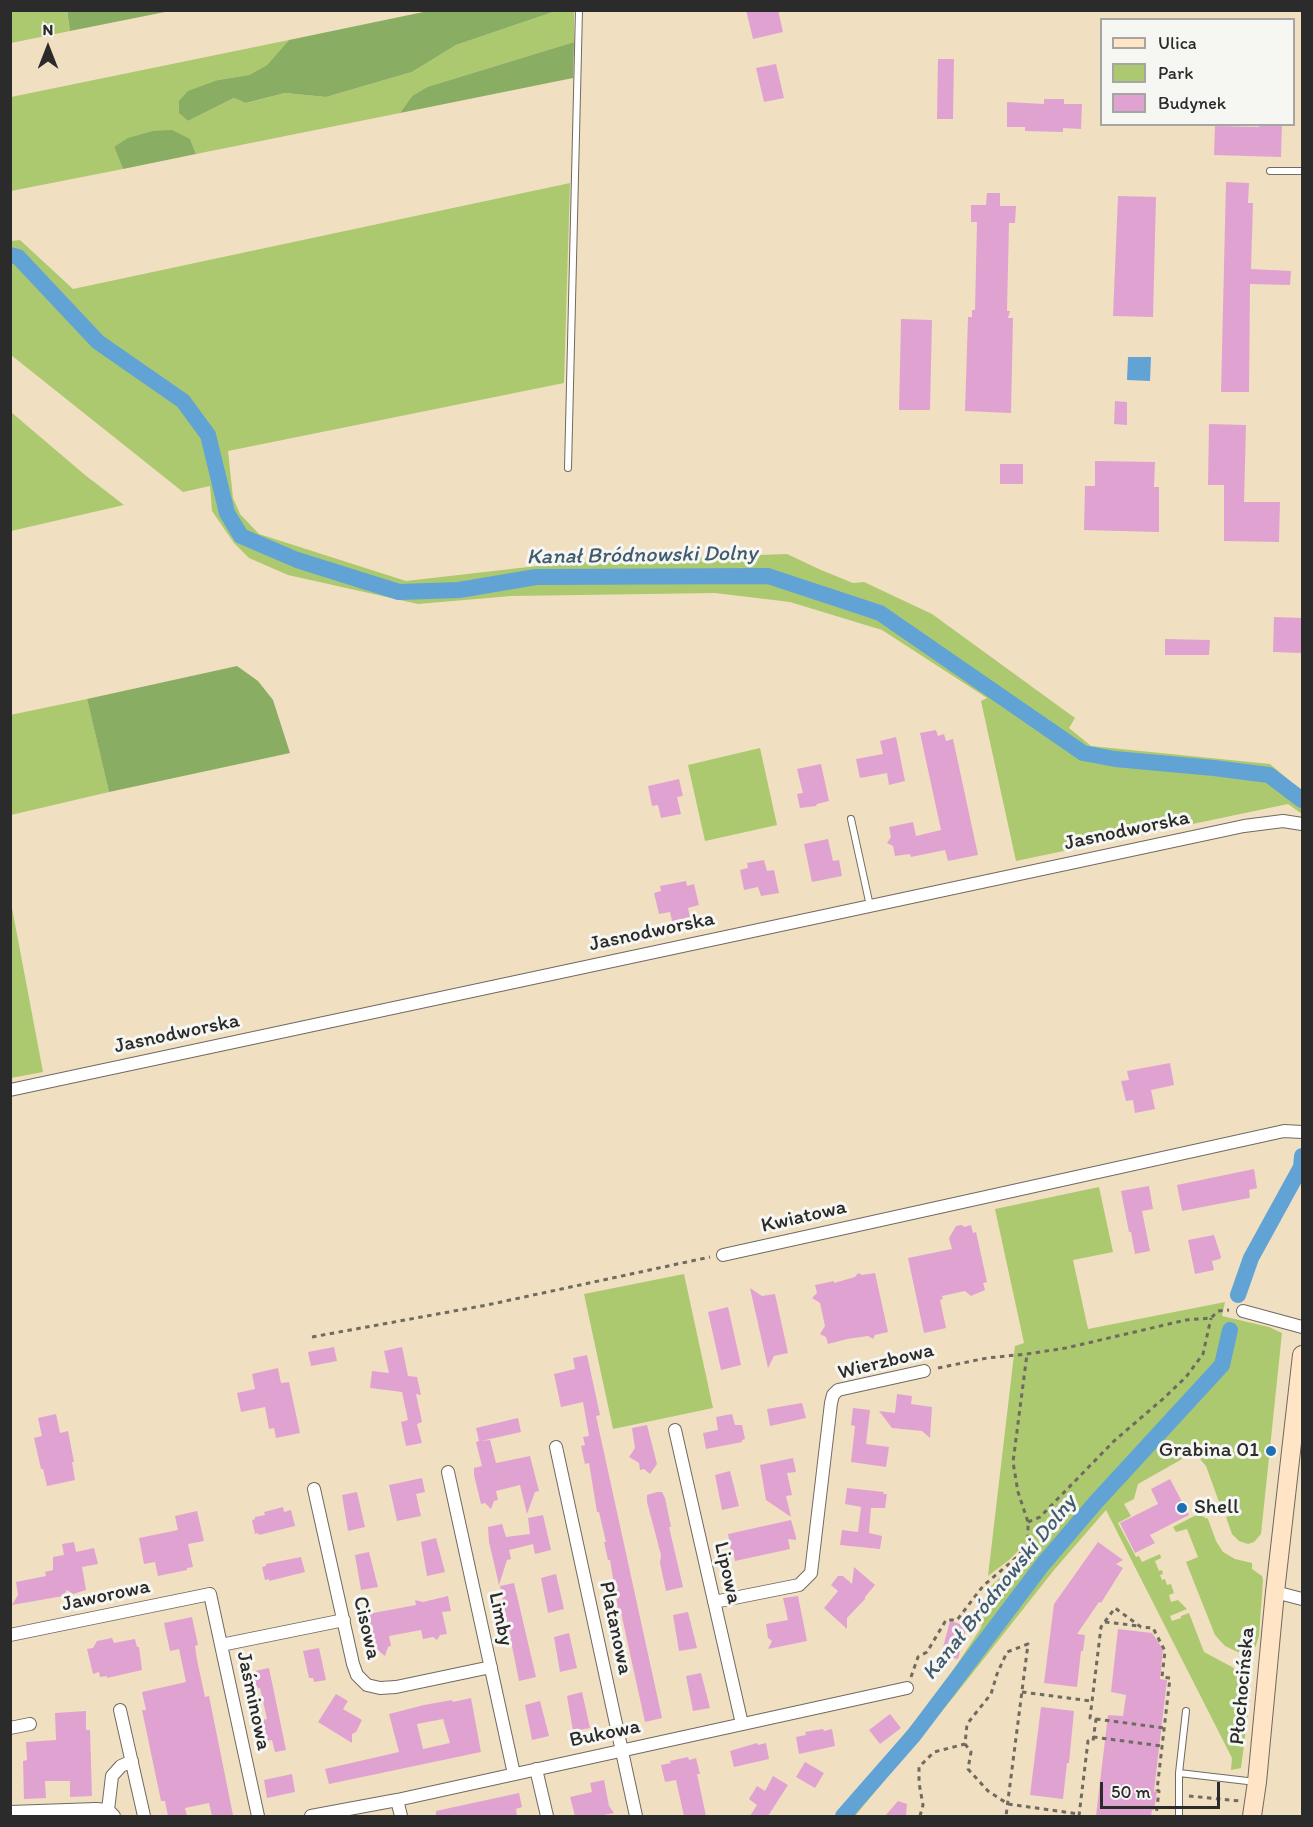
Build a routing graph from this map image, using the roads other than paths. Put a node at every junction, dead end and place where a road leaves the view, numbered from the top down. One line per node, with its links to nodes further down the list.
1 (579, 10): 4 (lane)
2 (1270, 171): 3 (lane)
3 (1302, 171)
4 (568, 468)
5 (851, 819): 7 (lane)
6 (1302, 824): 7 (street, Jasnodworska)
7 (870, 906): 8 (street, Jasnodworska)
8 (10, 1090)
9 (1302, 1132): 10 (street, Kwiatowa)
10 (723, 1254)
11 (1243, 1311): 12 (street)
12 (1302, 1327)
13 (1302, 1355): 19 (main road, Płochocińska)
14 (924, 1371): 22 (street, Wierzbowa)
15 (675, 1430): 22 (street, Lipowa)
16 (556, 1447): 33 (street, Platanowa)
17 (448, 1472): 26 (street, Limby)
18 (314, 1489): 23 (street, Cisowa)
19 (1275, 1592): 21 (street); 38 (main road, Płochocińska)
20 (210, 1594): 24 (street, Jaworowa); 25 (street, Jaśminowa)
21 (1302, 1599)
22 (714, 1602): 31 (street, Lipowa)
23 (344, 1620): 25 (street); 26 (street, Cisowa)
24 (10, 1635)
25 (221, 1646): 43 (street, Jaśminowa)
26 (491, 1667): 37 (street, Limby)
27 (907, 1688): 31 (street, Bukowa)
28 (120, 1710): 34 (street)
29 (1186, 1711): 36 (lane)
30 (30, 1724): 32 (street)
31 (742, 1724): 33 (street, Bukowa)
32 (10, 1728)
33 (621, 1750): 35 (street, Bukowa); 47 (street, Platanowa)
34 (132, 1761): 41 (street); 42 (street)
35 (536, 1769): 37 (street, Bukowa); 46 (street)
36 (1179, 1773): 38 (lane); 48 (lane)
37 (514, 1774): 39 (street, Bukowa)
38 (1257, 1782): 49 (main road, Płochocińska)
39 (397, 1800): 44 (street, Bukowa); 45 (street)
40 (10, 1812): 41 (street)
41 (111, 1814)
42 (144, 1816)
43 (258, 1816)
44 (311, 1816)
45 (401, 1816)
46 (547, 1816)
47 (636, 1816)
48 (1179, 1816)
49 (1252, 1816)

